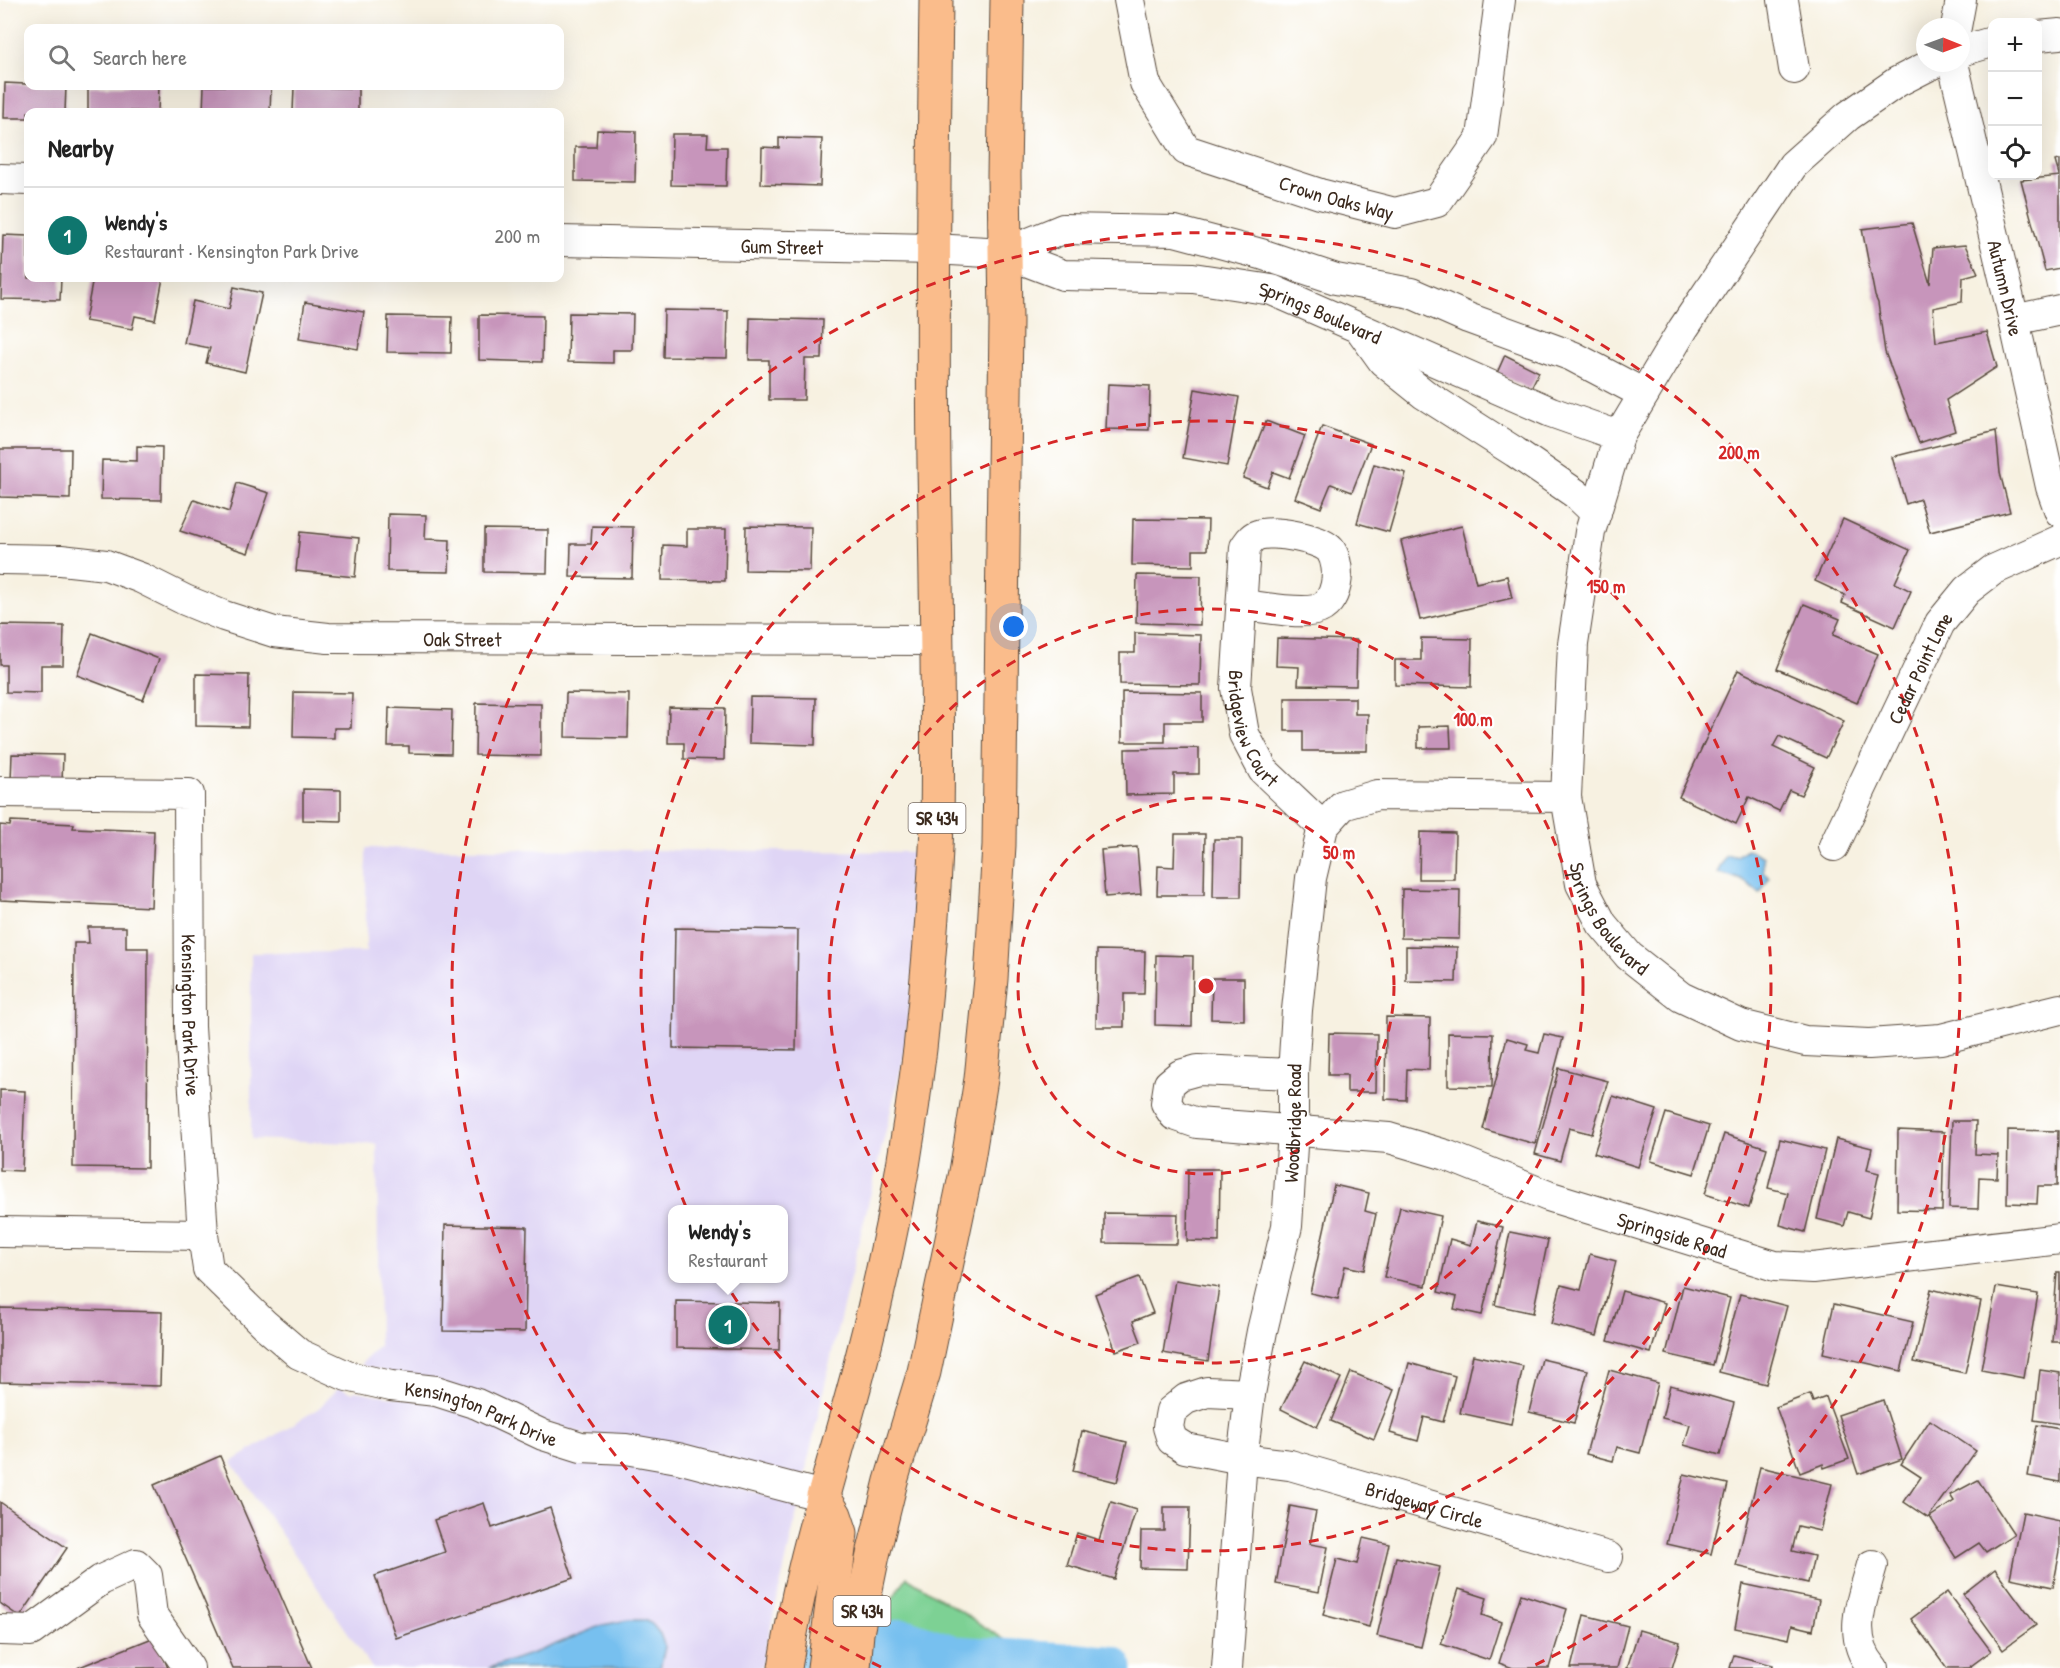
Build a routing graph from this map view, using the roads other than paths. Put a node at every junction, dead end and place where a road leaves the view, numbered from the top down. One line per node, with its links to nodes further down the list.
1 (936, 0): 18 (main road, SR 434)
2 (1007, 0): 19 (main road, SR 434)
3 (1129, 0): 4 (street, Crown Oaks Way)
4 (1500, 0)
5 (1783, 0): 12 (street)
6 (1961, 0): 7 (street)
7 (1958, 18)
8 (2060, 34): 9 (street)
9 (2042, 36)
10 (1988, 43): 11 (street)
11 (1970, 48)
12 (1794, 69)
13 (1917, 72): 23 (street, Springs Boulevard)
14 (1955, 72): 21 (street, Autumn Drive)
15 (0, 179): 16 (street)
16 (24, 180)
17 (564, 241): 18 (street, Gum Street)
18 (933, 249): 19 (street, Gum Street); 30 (main road, SR 434)
19 (1005, 253): 22 (street, Springs Boulevard); 23 (street); 51 (main road, SR 434)
20 (2060, 310): 21 (street)
21 (2014, 320): 25 (street, Autumn Drive)
22 (1360, 329): 24 (street, Springs Boulevard); 26 (street)
23 (1644, 394): 24 (street, Springs Boulevard)
24 (1619, 436): 26 (street, Springs Boulevard)
25 (2060, 512)
26 (1596, 513): 32 (street, Springs Boulevard)
27 (2060, 540): 34 (street, Cedar Point Lane)
28 (0, 559): 30 (street, Oak Street)
29 (1242, 605): 33 (street, Bridgeview Court)
30 (936, 640): 43 (main road, SR 434)
31 (0, 792): 39 (street, Kensington Park Drive)
32 (1566, 797): 33 (street, Woodbridge Road); 35 (street, Springs Boulevard)
33 (1323, 827): 36 (street, Woodbridge Road)
34 (1834, 846)
35 (2060, 1009)
36 (1293, 1074): 37 (street, Woodbridge Road); 37 (street, Springside Road)
37 (1293, 1130): 40 (street, Springside Road); 41 (street, Woodbridge Road)
38 (0, 1232): 39 (street)
39 (203, 1234): 43 (street, Kensington Park Drive)
40 (2060, 1239)
41 (1250, 1394): 42 (street, Woodbridge Road); 42 (street, Bridgeway Circle)
42 (1242, 1459): 44 (street, Bridgeway Circle); 47 (street, Woodbridge Road)
43 (823, 1496): 49 (main road, SR 434); 50 (main road)
44 (1608, 1557)
45 (1872, 1565): 52 (street)
46 (0, 1630): 48 (street)
47 (1227, 1660)
48 (189, 1668)
49 (785, 1668)
50 (824, 1668)
51 (854, 1668)
52 (1873, 1668)

